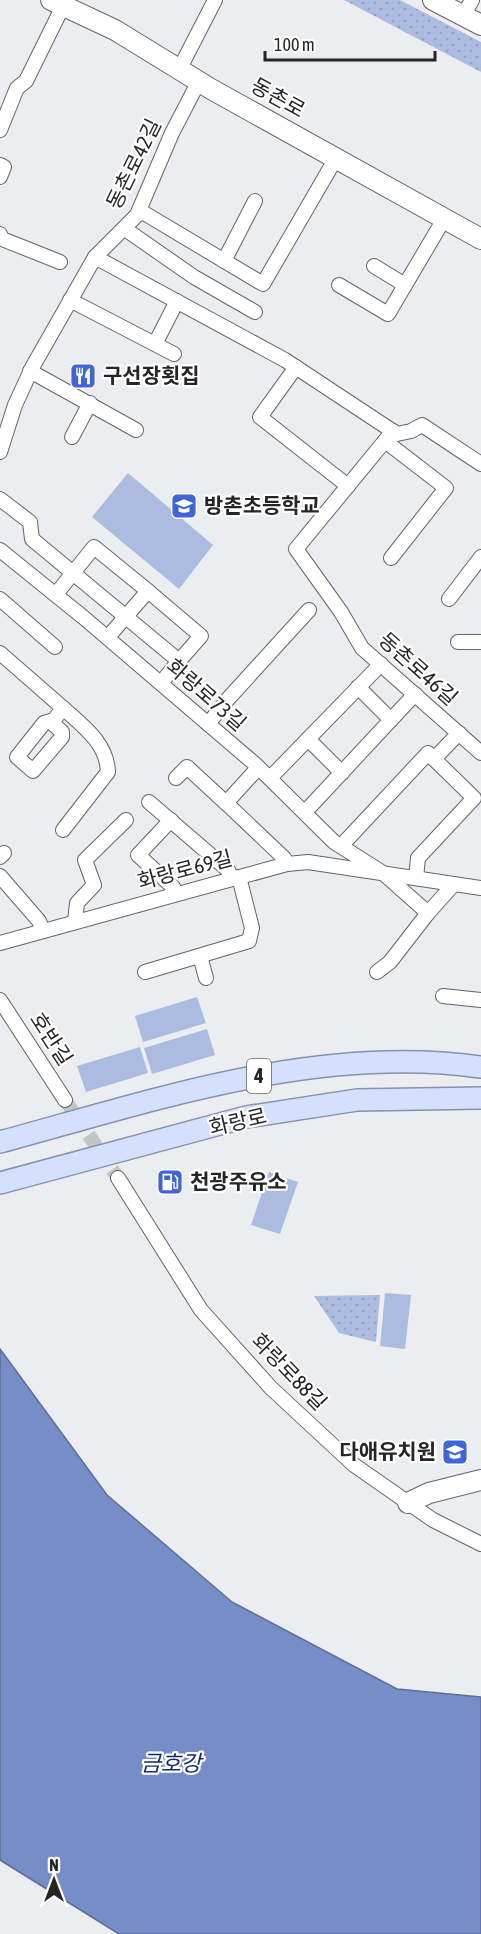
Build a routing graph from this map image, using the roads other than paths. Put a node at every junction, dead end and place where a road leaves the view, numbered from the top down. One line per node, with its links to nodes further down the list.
1 (215, 0): 6 (street)
2 (433, 0): 4 (main road)
3 (57, 3): 6 (main road, 동촌로); 8 (street)
4 (467, 8): 5 (main road)
5 (481, 26)
6 (179, 70): 7 (main road, 동촌로)
7 (199, 81): 9 (main road, 동촌로); 13 (street, 동촌로42길)
8 (0, 130)
9 (336, 158): 14 (main road, 동촌로); 19 (street)
10 (0, 165): 11 (street)
11 (0, 177)
12 (255, 201): 19 (street)
13 (139, 210): 15 (street, 동촌로42길); 19 (street)
14 (444, 219): 17 (main road, 동촌로); 23 (street)
15 (125, 229): 18 (street, 동촌로42길); 26 (street)
16 (0, 234): 20 (street)
17 (481, 239)
18 (95, 256): 24 (street, 동촌로42길); 25 (street)
19 (224, 261)
20 (60, 262)
21 (374, 267): 23 (street)
22 (339, 285): 23 (street)
23 (405, 285)
24 (70, 300): 27 (street); 30 (street, 동촌로42길)
25 (177, 301): 27 (street); 29 (street)
26 (255, 312)
27 (155, 344): 28 (street)
28 (174, 354)
29 (296, 367): 33 (street); 37 (street)
30 (30, 372): 31 (street); 35 (street, 동촌로42길)
31 (90, 404): 32 (street); 34 (street)
32 (136, 430)
33 (389, 436): 36 (street); 37 (street); 41 (street)
34 (72, 437)
35 (0, 452)
36 (481, 464)
37 (348, 486): 55 (street, 동촌로46길)
38 (0, 499): 42 (street)
39 (0, 550): 44 (street, 화랑로73길)
40 (481, 557): 46 (street)
41 (391, 558)
42 (73, 573): 43 (street); 44 (street); 48 (street)
43 (148, 591): 48 (street); 54 (street)
44 (56, 594): 49 (street, 화랑로73길)
45 (0, 599): 52 (street)
46 (449, 599)
47 (309, 610): 62 (street)
48 (125, 617): 49 (street); 54 (street)
49 (108, 638): 56 (street, 화랑로73길)
50 (458, 642): 51 (street)
51 (481, 642)
52 (55, 647)
53 (0, 653): 59 (street)
54 (179, 661): 56 (street)
55 (381, 664): 57 (street); 58 (street, 동촌로46길)
56 (161, 683): 62 (street, 화랑로73길)
57 (358, 687): 60 (street); 64 (street)
58 (415, 694): 60 (street); 63 (street, 동촌로46길)
59 (63, 708): 61 (street); 76 (street)
60 (391, 720): 68 (street)
61 (50, 721)
62 (208, 724): 67 (street, 화랑로73길)
63 (459, 733): 65 (street, 동촌로46길); 66 (street)
64 (308, 739): 68 (street); 70 (street)
65 (481, 753)
66 (434, 759): 77 (street); 82 (street)
67 (258, 768): 70 (street, 화랑로73길); 72 (street)
68 (342, 773): 73 (street)
69 (176, 778): 72 (street)
70 (270, 778): 73 (street, 화랑로73길)
71 (149, 802): 75 (street)
72 (226, 803): 78 (street)
73 (305, 812): 77 (street, 화랑로73길)
74 (126, 819): 87 (street)
75 (171, 820): 81 (street); 85 (street)
76 (63, 830)
77 (341, 846): 79 (street, 화랑로73길)
78 (287, 864): 79 (street, 화랑로69길); 81 (street, 화랑로69길)
79 (383, 873): 82 (street, 화랑로69길); 86 (street)
80 (0, 876): 88 (street)
81 (235, 878): 85 (street, 화랑로69길); 90 (street)
82 (416, 878): 83 (street, 화랑로69길)
83 (454, 884): 84 (street, 화랑로69길); 86 (street)
84 (481, 888)
85 (175, 894): 87 (street, 화랑로69길)
86 (428, 913): 92 (street)
87 (75, 921): 88 (street, 화랑로69길)
88 (44, 931): 89 (street, 화랑로69길)
89 (0, 943)
90 (200, 956): 91 (street); 93 (street)
91 (145, 972)
92 (377, 972)
93 (206, 978)
94 (443, 996): 96 (street)
95 (0, 1000): 99 (street, 호반길)
96 (481, 1000)
97 (481, 1067): 100 (main road, 화랑로 / 4)
98 (481, 1098): 102 (main road, 화랑로)
99 (66, 1100)
100 (0, 1142)
101 (118, 1178): 104 (street, 화랑로88길)
102 (0, 1183)
103 (481, 1480): 104 (main road)
104 (408, 1503): 105 (street, 화랑로88길)
105 (481, 1544)

